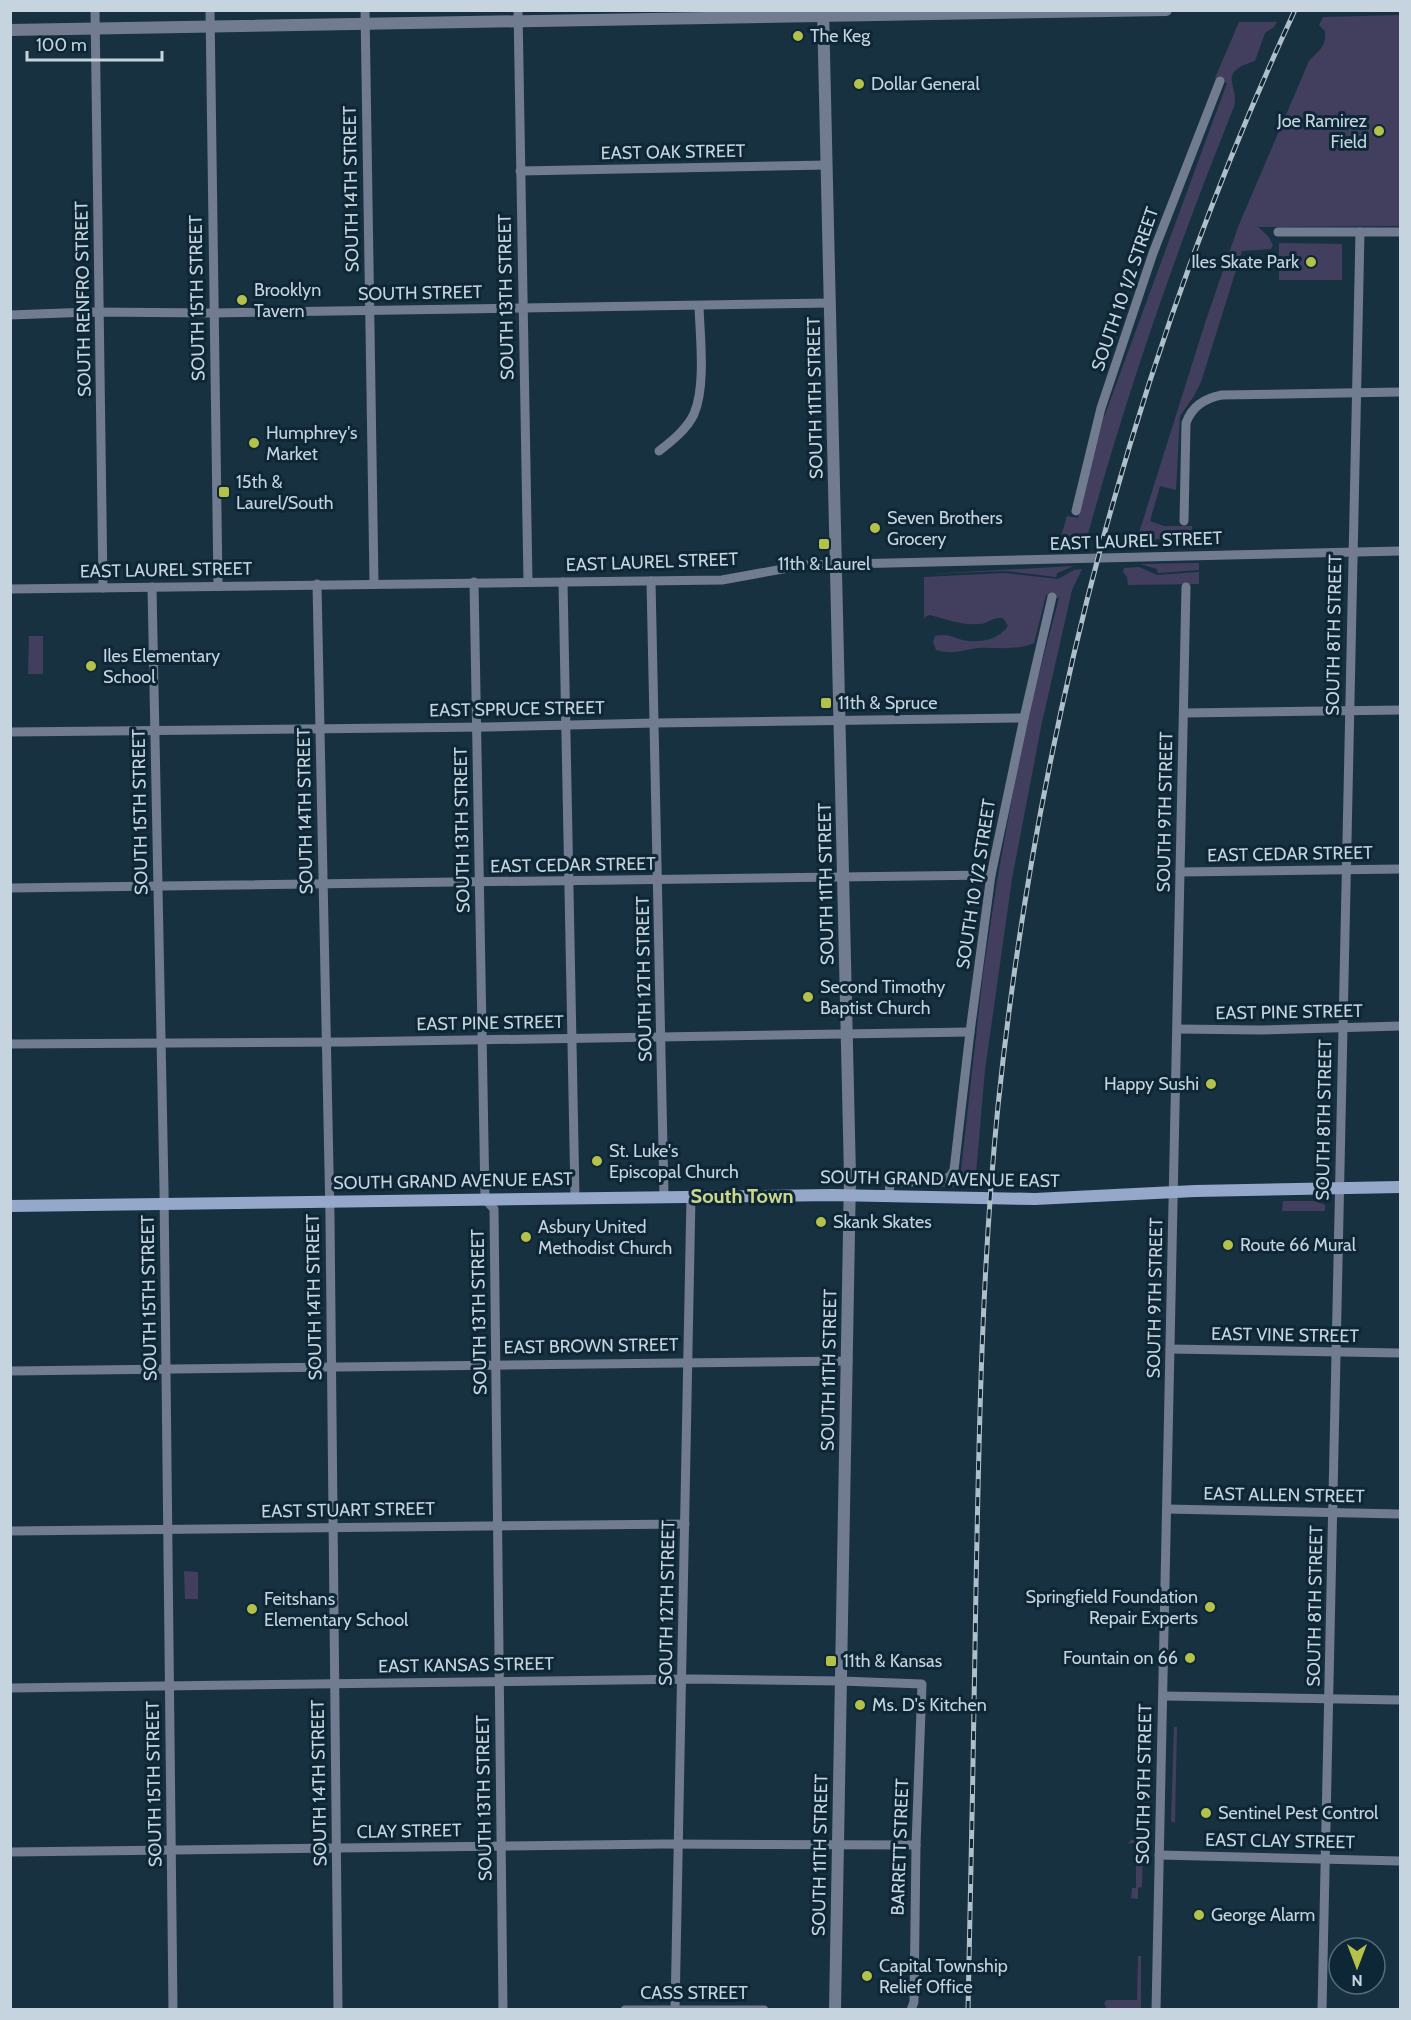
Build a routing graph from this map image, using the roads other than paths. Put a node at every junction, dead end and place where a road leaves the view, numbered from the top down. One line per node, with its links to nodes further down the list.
1 (96, 10): 13 (street, SOUTH RENFRO STREET)
2 (210, 10): 12 (street, SOUTH 15TH STREET)
3 (365, 10): 11 (street, SOUTH 14TH STREET)
4 (1166, 10): 5 (street)
5 (1137, 11): 6 (street)
6 (989, 12): 7 (street)
7 (971, 13): 8 (street)
8 (823, 14): 9 (street); 16 (street, SOUTH 11TH STREET)
9 (679, 15): 10 (street)
10 (518, 16): 11 (street); 17 (street, SOUTH 13TH STREET)
11 (365, 25): 12 (street); 24 (street, SOUTH 14TH STREET)
12 (210, 27): 13 (street); 26 (street, SOUTH 15TH STREET)
13 (96, 29): 14 (street); 25 (street, SOUTH RENFRO STREET)
14 (10, 30)
15 (1220, 81): 31 (street, SOUTH 10 1/2 STREET)
16 (827, 165): 17 (street, EAST OAK STREET); 21 (street, SOUTH 11TH STREET)
17 (520, 171): 23 (street, SOUTH 13TH STREET)
18 (1278, 232): 19 (street)
19 (1360, 232): 20 (street); 29 (street, SOUTH 8TH STREET)
20 (1401, 232)
21 (831, 303): 22 (street, SOUTH STREET); 35 (street, SOUTH 11TH STREET)
22 (699, 306): 23 (street, SOUTH STREET); 30 (street)
23 (522, 309): 24 (street, SOUTH STREET); 38 (street, SOUTH 13TH STREET)
24 (370, 310): 26 (street, SOUTH STREET); 40 (street, SOUTH 14TH STREET)
25 (100, 312): 26 (street, SOUTH STREET); 27 (street, SOUTH STREET); 45 (street, SOUTH RENFRO STREET)
26 (214, 313): 42 (street, SOUTH 15TH STREET)
27 (10, 315)
28 (1401, 392): 29 (street)
29 (1356, 393): 32 (street); 34 (street, SOUTH 8TH STREET)
30 (659, 452)
31 (1076, 512)
32 (1184, 521)
33 (1401, 551): 34 (street, EAST LAUREL STREET)
34 (1353, 552): 35 (street, EAST LAUREL STREET); 49 (street, SOUTH 8TH STREET)
35 (837, 565): 36 (street, EAST LAUREL STREET); 52 (street, SOUTH 11TH STREET)
36 (651, 581): 39 (street, EAST LAUREL STREET); 53 (street, SOUTH 12TH STREET)
37 (474, 582): 38 (street, EAST LAUREL STREET); 40 (street, EAST LAUREL STREET); 55 (street, SOUTH 13TH STREET)
38 (528, 582): 39 (street, EAST LAUREL STREET)
39 (562, 582): 54 (street)
40 (374, 583): 41 (street, EAST LAUREL STREET)
41 (317, 584): 42 (street, EAST LAUREL STREET); 56 (street, SOUTH 14TH STREET)
42 (218, 585): 43 (street, EAST LAUREL STREET)
43 (152, 587): 45 (street, EAST LAUREL STREET); 57 (street, SOUTH 15TH STREET)
44 (1186, 587): 50 (street, SOUTH 9TH STREET)
45 (103, 588): 46 (street, EAST LAUREL STREET)
46 (10, 589)
47 (1052, 597): 51 (street, SOUTH 10 1/2 STREET)
48 (1401, 710): 49 (street)
49 (1349, 711): 50 (street); 60 (street, SOUTH 8TH STREET)
50 (1184, 713): 61 (street, SOUTH 9TH STREET)
51 (1024, 718): 52 (street, EAST SPRUCE STREET); 62 (street, SOUTH 10 1/2 STREET)
52 (840, 721): 53 (street, EAST SPRUCE STREET); 63 (street, SOUTH 11TH STREET)
53 (654, 723): 54 (street, EAST SPRUCE STREET); 64 (street, SOUTH 12TH STREET)
54 (565, 726): 55 (street, EAST SPRUCE STREET); 65 (street)
55 (476, 727): 56 (street, EAST SPRUCE STREET); 66 (street, SOUTH 13TH STREET)
56 (320, 729): 57 (street, EAST SPRUCE STREET); 67 (street, SOUTH 14TH STREET)
57 (154, 730): 58 (street, EAST SPRUCE STREET); 68 (street, SOUTH 15TH STREET)
58 (10, 732)
59 (1401, 869): 60 (street, EAST CEDAR STREET)
60 (1346, 871): 61 (street, EAST CEDAR STREET); 71 (street, SOUTH 8TH STREET)
61 (1180, 872): 72 (street, SOUTH 9TH STREET)
62 (991, 875): 63 (street, EAST CEDAR STREET); 73 (street, SOUTH 10 1/2 STREET)
63 (844, 877): 64 (street, EAST CEDAR STREET); 74 (street, SOUTH 11TH STREET)
64 (657, 880): 65 (street, EAST CEDAR STREET); 75 (street, SOUTH 12TH STREET)
65 (568, 882): 66 (street, EAST CEDAR STREET); 76 (street)
66 (479, 883): 67 (street, EAST CEDAR STREET); 77 (street, SOUTH 13TH STREET)
67 (323, 885): 68 (street, EAST CEDAR STREET); 78 (street, SOUTH 14TH STREET)
68 (158, 886): 69 (street, EAST CEDAR STREET); 79 (street, SOUTH 15TH STREET)
69 (10, 888)
70 (1401, 1026): 71 (street, EAST PINE STREET)
71 (1343, 1027): 72 (street, EAST PINE STREET); 82 (street, SOUTH 8TH STREET)
72 (1177, 1029): 83 (street, SOUTH 9TH STREET)
73 (970, 1032): 74 (street, EAST PINE STREET); 87 (street, SOUTH 10 1/2 STREET)
74 (847, 1033): 75 (street, EAST PINE STREET); 84 (street, SOUTH 11TH STREET)
75 (661, 1037): 76 (street, EAST PINE STREET); 85 (street, SOUTH 12TH STREET)
76 (572, 1038): 77 (street, EAST PINE STREET); 88 (street)
77 (483, 1040): 78 (street, EAST PINE STREET); 89 (street, SOUTH 13TH STREET)
78 (325, 1042): 79 (street, EAST PINE STREET); 90 (street, SOUTH 14TH STREET)
79 (161, 1043): 80 (street, EAST PINE STREET); 91 (street, SOUTH 15TH STREET)
80 (10, 1044)
81 (1401, 1187): 82 (main road, SOUTH GRAND AVENUE EAST)
82 (1340, 1188): 83 (main road, SOUTH GRAND AVENUE EAST); 94 (street, SOUTH 8TH STREET)
83 (1174, 1193): 87 (main road, SOUTH GRAND AVENUE EAST); 93 (street, SOUTH 9TH STREET)
84 (850, 1195): 86 (main road, SOUTH GRAND AVENUE EAST); 87 (main road, SOUTH GRAND AVENUE EAST); 96 (street, SOUTH 11TH STREET)
85 (664, 1196): 86 (main road, SOUTH GRAND AVENUE EAST); 88 (main road, SOUTH GRAND AVENUE EAST)
86 (691, 1196): 97 (street, SOUTH 12TH STREET)
87 (889, 1196)
88 (575, 1197): 89 (main road, SOUTH GRAND AVENUE EAST)
89 (486, 1199): 90 (main road, SOUTH GRAND AVENUE EAST); 98 (street, SOUTH 13TH STREET)
90 (329, 1201): 91 (main road, SOUTH GRAND AVENUE EAST); 99 (street, SOUTH 14TH STREET)
91 (164, 1203): 92 (main road, SOUTH GRAND AVENUE EAST); 100 (street, SOUTH 15TH STREET)
92 (10, 1206)
93 (1170, 1349): 94 (street, EAST VINE STREET); 102 (street, SOUTH 9TH STREET)
94 (1336, 1353): 95 (street, EAST VINE STREET); 103 (street, SOUTH 8TH STREET)
95 (1401, 1353)
96 (848, 1360): 97 (street, EAST BROWN STREET); 111 (street, SOUTH 11TH STREET)
97 (688, 1362): 98 (street, EAST BROWN STREET); 105 (street, SOUTH 12TH STREET)
98 (496, 1364): 99 (street, EAST BROWN STREET); 106 (street, SOUTH 13TH STREET)
99 (331, 1366): 100 (street, EAST BROWN STREET); 107 (street, SOUTH 14TH STREET)
100 (166, 1368): 101 (street, EAST BROWN STREET); 108 (street, SOUTH 15TH STREET)
101 (10, 1371)
102 (1167, 1509): 103 (street, EAST ALLEN STREET); 117 (street, SOUTH 9TH STREET)
103 (1333, 1513): 104 (street, EAST ALLEN STREET); 118 (street, SOUTH 8TH STREET)
104 (1401, 1514)
105 (685, 1524): 106 (street, EAST STUART STREET); 110 (street, SOUTH 12TH STREET)
106 (498, 1525): 107 (street, EAST STUART STREET); 112 (street, SOUTH 13TH STREET)
107 (333, 1527): 108 (street, EAST STUART STREET); 113 (street, SOUTH 14TH STREET)
108 (168, 1529): 109 (street, EAST STUART STREET); 115 (street, SOUTH 15TH STREET)
109 (10, 1532)
110 (682, 1679): 111 (street, EAST KANSAS STREET); 112 (street, EAST KANSAS STREET); 120 (street, SOUTH 12TH STREET)
111 (841, 1681): 114 (street, EAST KANSAS STREET); 121 (street, SOUTH 11TH STREET)
112 (499, 1682): 113 (street, EAST KANSAS STREET); 123 (street, SOUTH 13TH STREET)
113 (334, 1684): 115 (street, EAST KANSAS STREET); 124 (street, SOUTH 14TH STREET)
114 (922, 1684): 122 (street, BARRETT STREET)
115 (169, 1686): 116 (street, EAST KANSAS STREET); 125 (street, SOUTH 15TH STREET)
116 (10, 1688)
117 (1163, 1696): 118 (street); 127 (street, SOUTH 9TH STREET)
118 (1329, 1699): 119 (street); 128 (street, SOUTH 8TH STREET)
119 (1401, 1700)
120 (679, 1844): 121 (street, CLAY STREET); 123 (street, CLAY STREET); 130 (street, SOUTH 12TH STREET)
121 (838, 1845): 122 (street, CLAY STREET); 136 (street, SOUTH 11TH STREET)
122 (916, 1845): 137 (street, BARRETT STREET)
123 (501, 1846): 124 (street, CLAY STREET); 133 (street, SOUTH 13TH STREET)
124 (336, 1848): 125 (street, CLAY STREET); 132 (street, SOUTH 14TH STREET)
125 (171, 1851): 126 (street, CLAY STREET); 131 (street, SOUTH 15TH STREET)
126 (10, 1852)
127 (1160, 1855): 128 (street, EAST CLAY STREET); 138 (street, SOUTH 9TH STREET)
128 (1326, 1859): 129 (street, EAST CLAY STREET); 139 (street, SOUTH 8TH STREET)
129 (1401, 1861)
130 (675, 2009): 134 (street, CASS STREET); 135 (street, CASS STREET)
131 (173, 2010)
132 (338, 2010)
133 (503, 2010)
134 (625, 2010)
135 (764, 2010)
136 (835, 2010)
137 (911, 2010)
138 (1156, 2010)
139 (1322, 2010)

